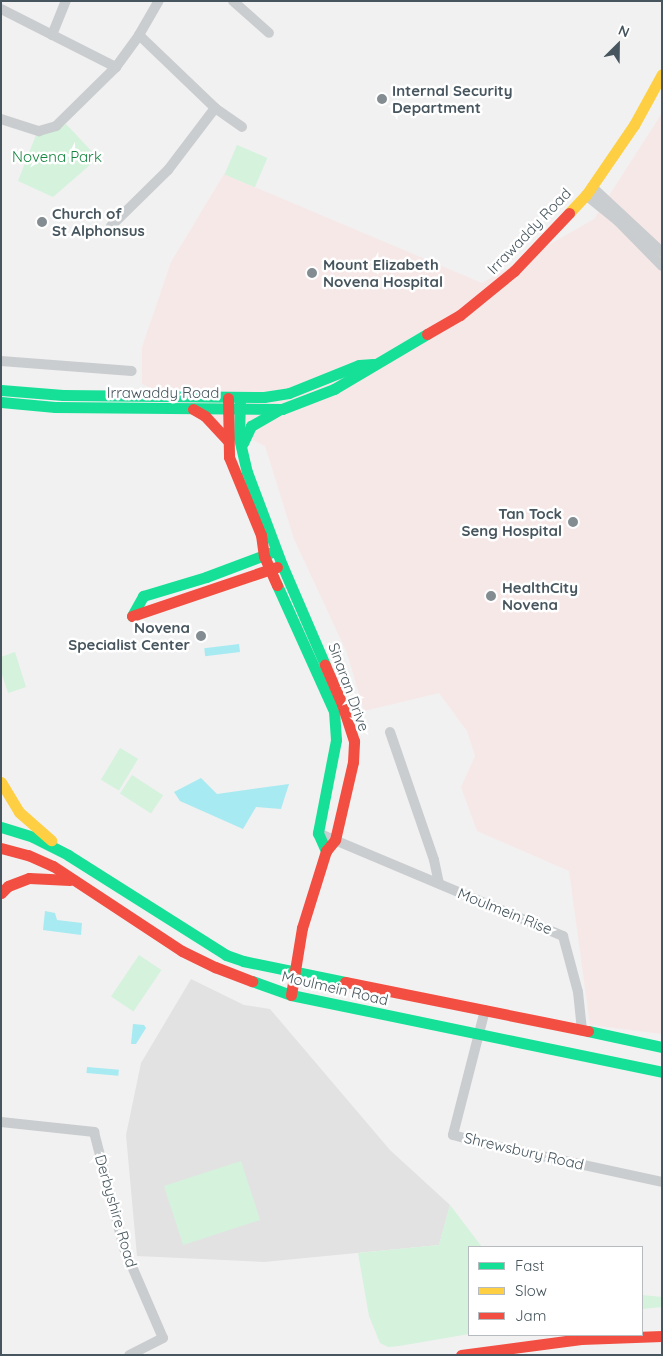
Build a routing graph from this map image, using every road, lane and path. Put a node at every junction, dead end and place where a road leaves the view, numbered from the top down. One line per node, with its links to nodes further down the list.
1 (66, 1): 6 (street)
2 (159, 1): 7 (street)
3 (233, 1): 5 (street)
4 (1, 9): 6 (street)
5 (269, 33)
6 (52, 35): 8 (street)
7 (139, 36): 8 (street); 11 (street)
8 (116, 67): 12 (street)
9 (662, 74): 10 (main road, Irrawaddy Road)
10 (658, 87): 14 (main road, Irrawaddy Road)
11 (216, 108): 13 (street); 15 (street)
12 (1, 119)
13 (242, 127)
14 (589, 191): 16 (street); 17 (street); 19 (main road, Irrawaddy Road)
15 (111, 226)
16 (662, 252)
17 (662, 266)
18 (1, 362): 20 (street)
19 (374, 364): 24 (main road, Irrawaddy Road); 26 (main road, Irrawaddy Road)
20 (132, 371)
21 (1, 390): 23 (main road, Irrawaddy Road)
22 (1, 402): 25 (main road, Irrawaddy Road)
23 (228, 403): 24 (main road, Irrawaddy Road); 25 (main road, Irrawaddy Road); 27 (main road, Sinaran Drive)
24 (241, 403): 26 (main road, Irrawaddy Road); 28 (main road, Sinaran Drive)
25 (190, 408): 27 (main road)
26 (282, 409): 28 (main road)
27 (227, 440): 30 (main road, Sinaran Drive)
28 (240, 451): 29 (main road, Sinaran Drive)
29 (277, 550): 30 (main road); 31 (main road, Sinaran Drive)
30 (264, 556): 32 (main road, Sinaran Drive); 32 (main road)
31 (282, 565): 32 (main road); 37 (main road, Sinaran Drive)
32 (270, 569): 36 (main road, Sinaran Drive)
33 (390, 732): 42 (street, Moulmein Rise)
34 (1, 782): 40 (main road)
35 (1, 828): 40 (main road, Moulmein Road)
36 (318, 833): 37 (street, Moulmein Rise); 39 (main road)
37 (335, 840): 39 (main road, Sinaran Drive); 42 (street, Moulmein Rise)
38 (1, 848): 41 (main road, Moulmein Road)
39 (326, 850): 44 (main road, Sinaran Drive)
40 (68, 855): 44 (main road, Moulmein Road)
41 (75, 880): 43 (main road); 45 (main road, Moulmein Road)
42 (439, 883): 47 (street, Moulmein Rise)
43 (1, 893)
44 (298, 974): 45 (main road, Sinaran Drive); 46 (main road, Moulmein Road)
45 (291, 995): 48 (main road, Moulmein Road)
46 (485, 1010): 47 (main road, Moulmein Road); 48 (street, Shrewsbury Road)
47 (582, 1031): 49 (main road, Moulmein Road)
48 (479, 1036): 50 (main road, Moulmein Road); 52 (street, Shrewsbury Road)
49 (662, 1047)
50 (662, 1072)
51 (1, 1122): 54 (street, Derbyshire Road)
52 (662, 1182)
53 (662, 1336): 55 (main road)
54 (129, 1355)
55 (461, 1355)

